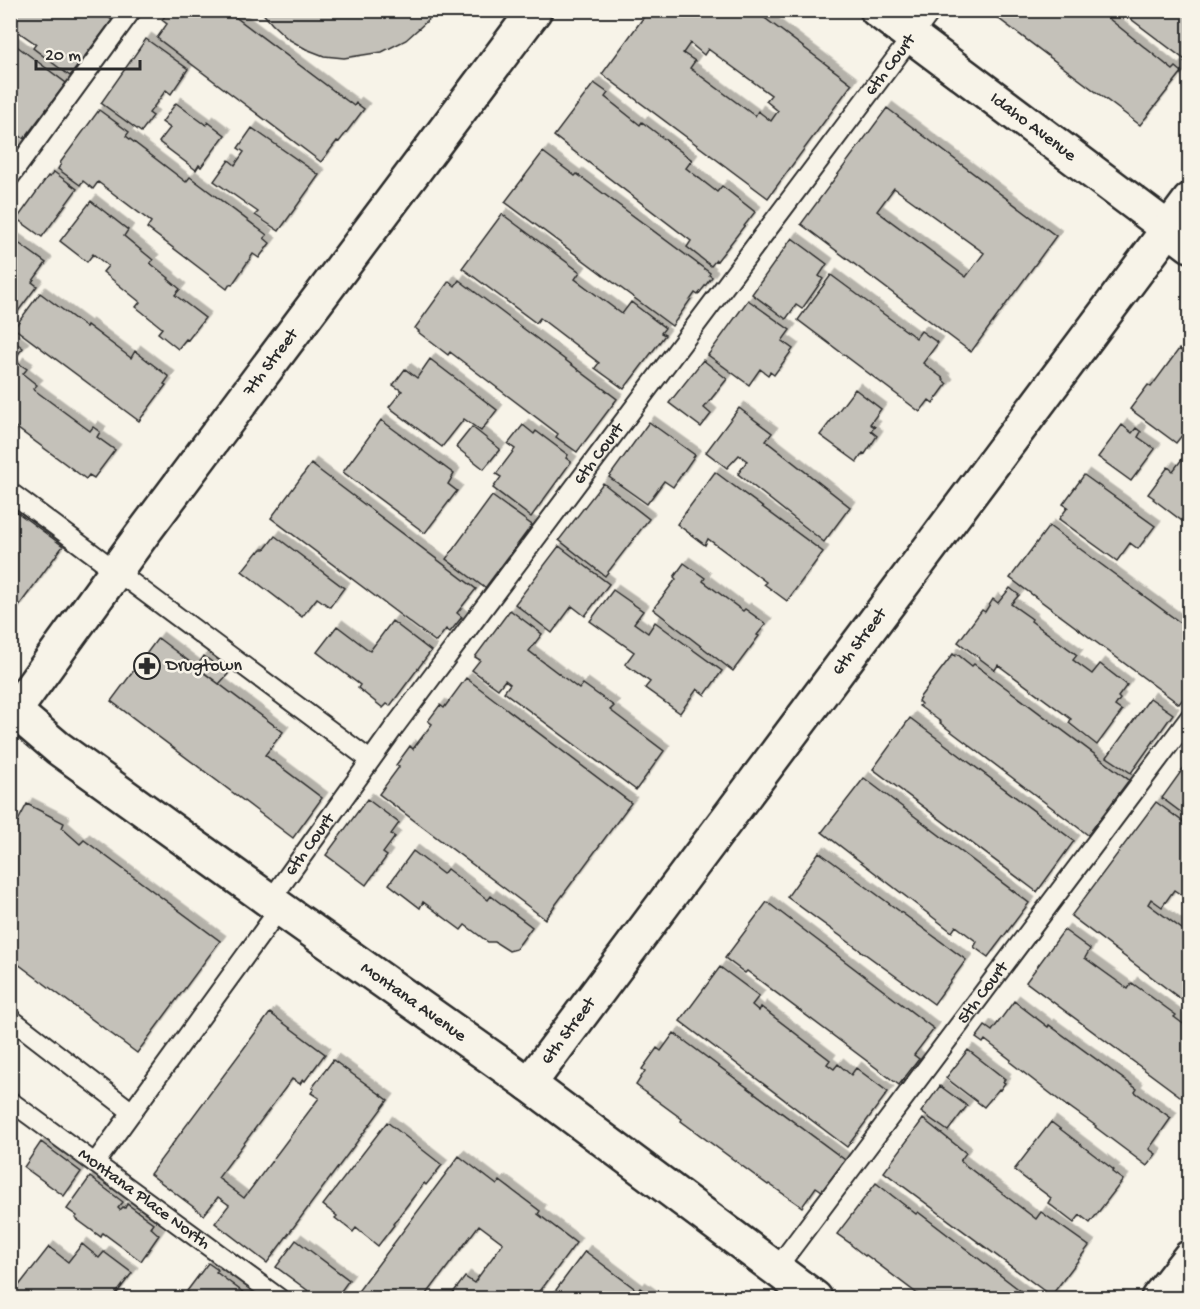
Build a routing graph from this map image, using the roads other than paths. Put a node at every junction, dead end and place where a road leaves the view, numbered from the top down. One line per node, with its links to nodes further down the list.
1 (132, 10): 6 (lane)
2 (535, 10): 10 (street, 7th Street)
3 (877, 10): 5 (street, Idaho Avenue)
4 (932, 10): 5 (lane, 6th Court)
5 (912, 37): 8 (street, Idaho Avenue); 13 (lane, 6th Court)
6 (10, 177)
7 (1190, 200): 8 (street, 6th Street)
8 (1179, 237): 16 (street, 6th Street)
9 (10, 492): 10 (lane)
10 (117, 570): 11 (street, 7th Street); 13 (lane)
11 (12, 712): 14 (street, Montana Avenue)
12 (1190, 717): 21 (lane, 5th Court)
13 (370, 760): 14 (lane, 6th Court)
14 (275, 904): 16 (street, Montana Avenue); 18 (lane, 6th Court)
15 (10, 1018): 18 (lane)
16 (529, 1084): 21 (street, Montana Avenue)
17 (10, 1101): 19 (lane, Montana Place North)
18 (132, 1112): 19 (lane, 6th Court)
19 (95, 1163): 22 (lane, Montana Place North)
20 (1190, 1257): 24 (street)
21 (776, 1269): 23 (street, Montana Avenue)
22 (279, 1299)
23 (815, 1299)
24 (1158, 1299)

